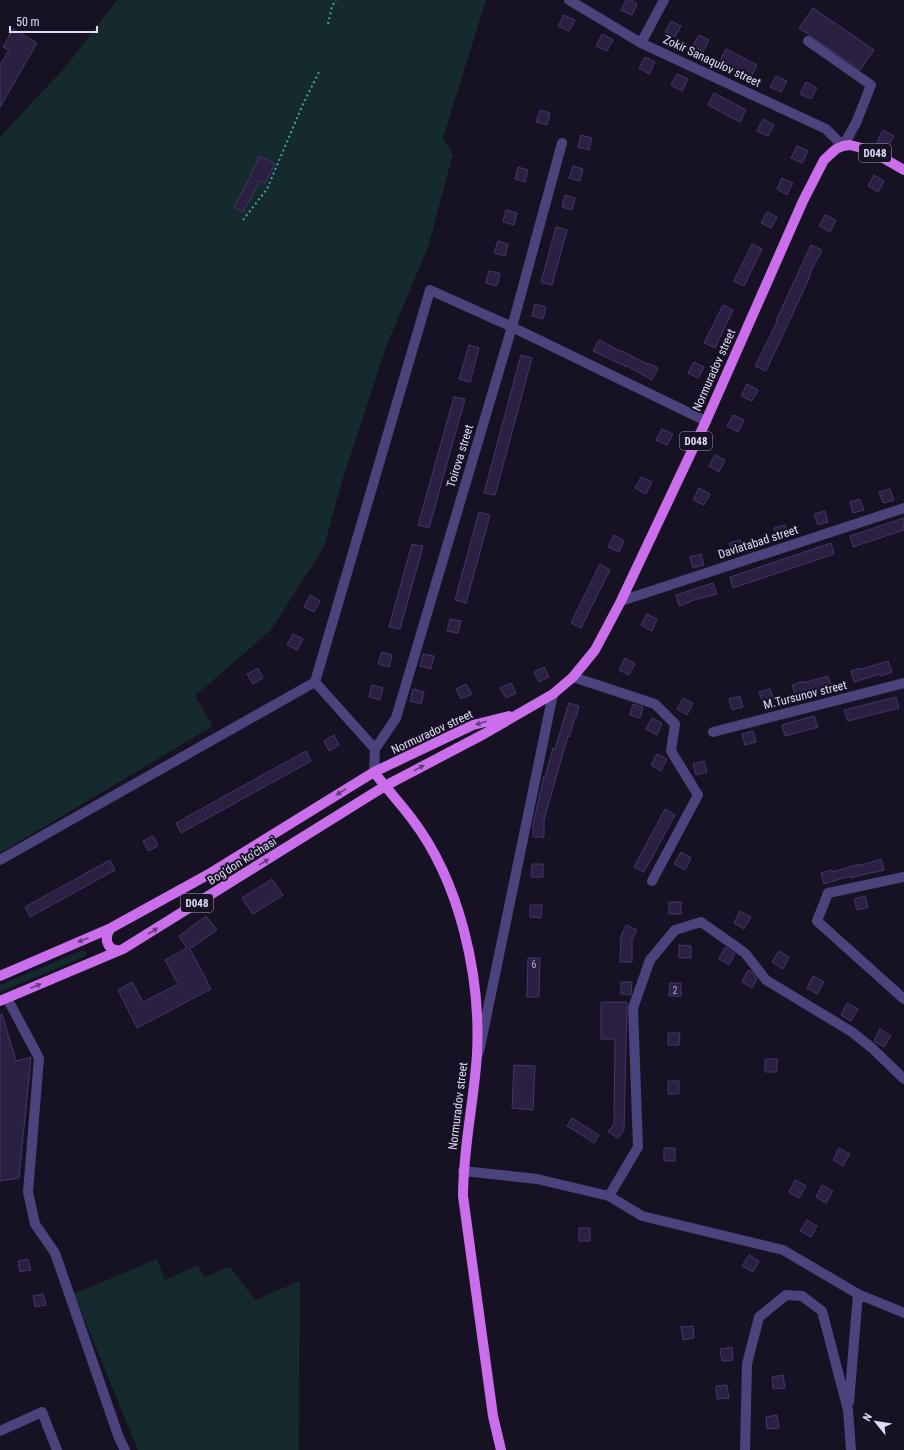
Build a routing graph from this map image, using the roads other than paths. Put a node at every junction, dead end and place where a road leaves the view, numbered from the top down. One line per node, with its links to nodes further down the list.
1 (569, 0): 4 (street, Zokir Sanaqulov street)
2 (664, 0): 4 (street)
3 (808, 41): 6 (street)
4 (641, 42): 6 (street, Zokir Sanaqulov street)
5 (562, 143): 8 (street, Toirova street)
6 (843, 146): 7 (main road, D048); 9 (main road, Normuradov street / D048)
7 (904, 170)
8 (512, 328): 9 (street); 13 (street); 18 (street, Toirova street)
9 (706, 420): 11 (main road, Normuradov street / D048)
10 (904, 508): 11 (street, Davlatabad street)
11 (621, 601): 12 (main road, Normuradov street / D048)
12 (573, 677): 15 (main road, Normuradov street / D048); 23 (street)
13 (315, 682): 18 (street); 21 (street)
14 (904, 683): 17 (street, M.Tursunov street)
15 (553, 694): 16 (main road, Normuradov street / D048); 29 (street)
16 (518, 714): 19 (main road, Normuradov street / D048, one-way to 19); 20 (main road, Normuradov street / D048, one-way to 16)
17 (713, 732)
18 (375, 749): 19 (street)
19 (374, 772): 20 (main road, Normuradov street); 24 (main road, Bog'don ko'chasi / D048, one-way to 24)
20 (385, 786): 25 (main road, Bog'don ko'chasi / D048, one-way to 20); 29 (main road, Normuradov street)
21 (0, 860)
22 (904, 877): 28 (street)
23 (652, 882)
24 (111, 928): 25 (main road); 26 (main road, Bog'don ko'chasi / D048, one-way to 26)
25 (123, 949): 27 (main road, Bog'don ko'chasi / D048, one-way to 25)
26 (0, 976)
27 (3, 999): 38 (street)
28 (904, 999)
29 (475, 1072): 31 (main road, Normuradov street)
30 (904, 1079): 32 (street)
31 (463, 1171): 32 (street); 39 (main road, Normuradov street)
32 (609, 1196): 33 (street)
33 (858, 1294): 34 (street); 35 (street)
34 (904, 1313)
35 (848, 1410): 40 (street); 41 (street)
36 (0, 1431): 37 (street)
37 (56, 1450)
38 (125, 1450)
39 (501, 1450)
40 (745, 1450)
41 (851, 1450)

